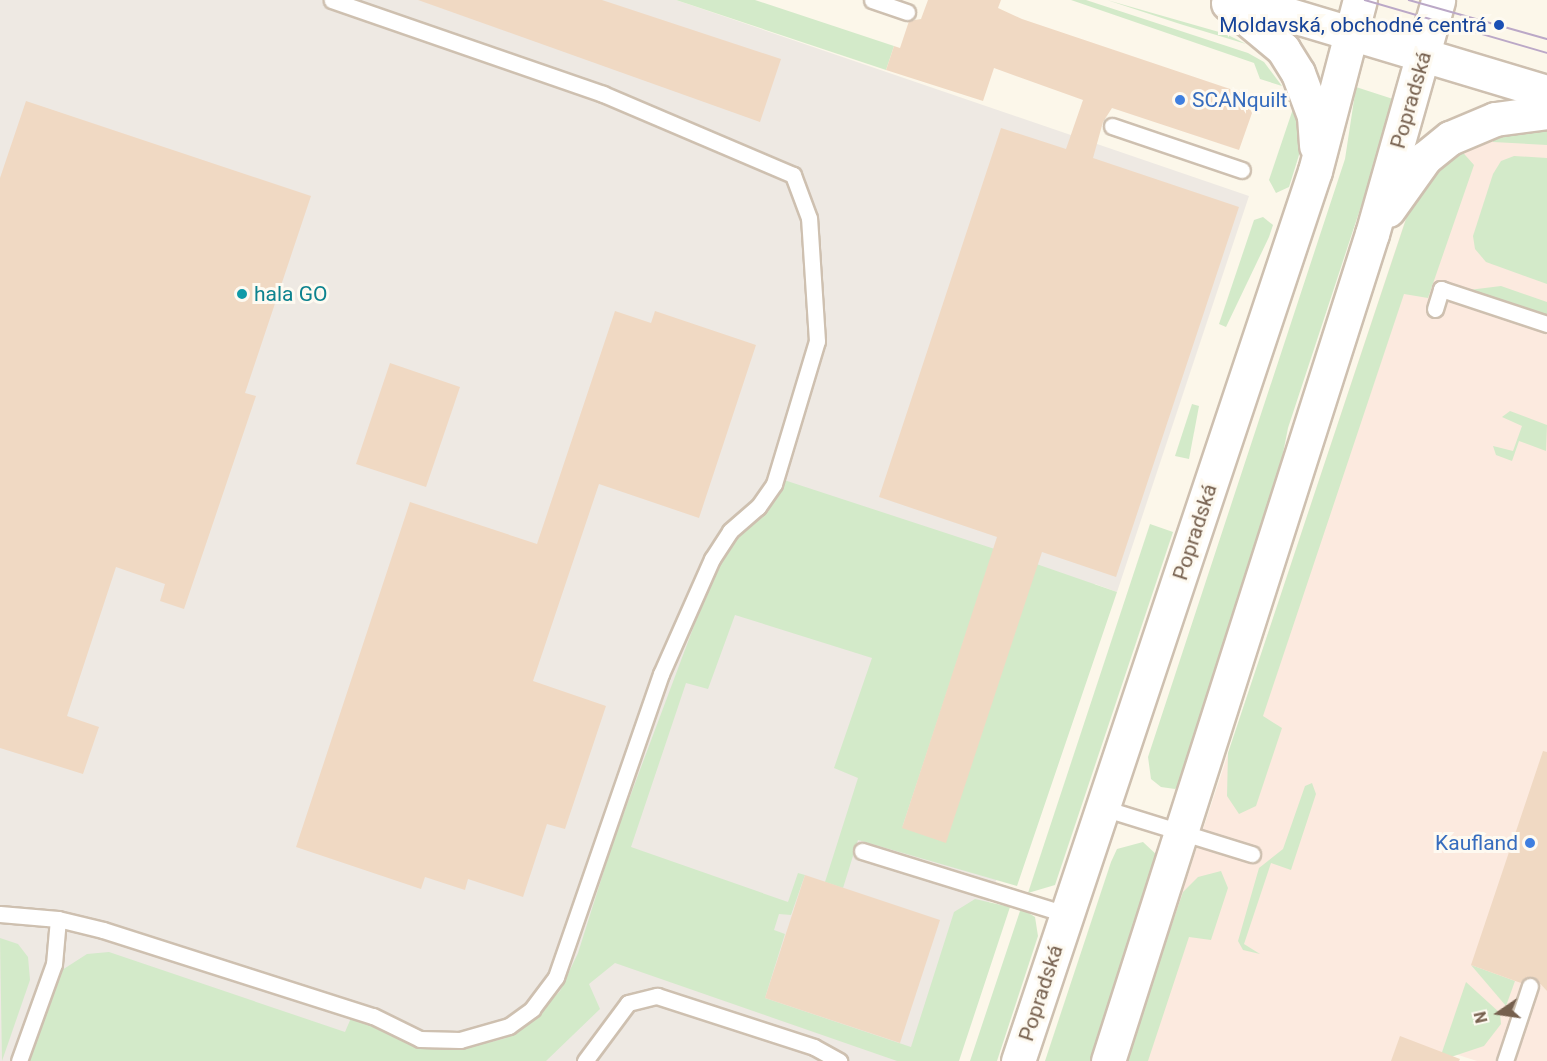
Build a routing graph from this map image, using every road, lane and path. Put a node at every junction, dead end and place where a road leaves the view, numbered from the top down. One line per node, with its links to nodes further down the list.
1 (332, 0): 24 (lane)
2 (872, 0): 7 (lane)
3 (1224, 0): 14 (street)
4 (1240, 0): 8 (street)
5 (1360, 0): 8 (street, Popradská)
6 (1438, 0): 9 (street, Popradská)
7 (907, 12)
8 (1352, 33): 9 (street); 14 (street, Popradská)
9 (1425, 56): 10 (street); 15 (street, Popradská)
10 (1547, 93)
11 (1547, 112): 15 (street, Popradská)
12 (1112, 126): 13 (lane)
13 (1242, 170)
14 (1315, 171): 18 (street, Popradská)
15 (1372, 234): 19 (street, Popradská)
16 (1435, 309): 17 (lane)
17 (1547, 324)
18 (1103, 808): 19 (lane); 23 (street, Popradská)
19 (1184, 834): 21 (lane); 30 (street, Popradská)
20 (862, 851): 23 (lane)
21 (1252, 854)
22 (0, 914): 24 (lane)
23 (1066, 914): 29 (street, Popradská)
24 (58, 919): 26 (lane)
25 (1530, 986): 31 (lane)
26 (19, 1061)
27 (585, 1061): 28 (lane)
28 (839, 1061)
29 (1018, 1061)
30 (1108, 1061)
31 (1505, 1061)

